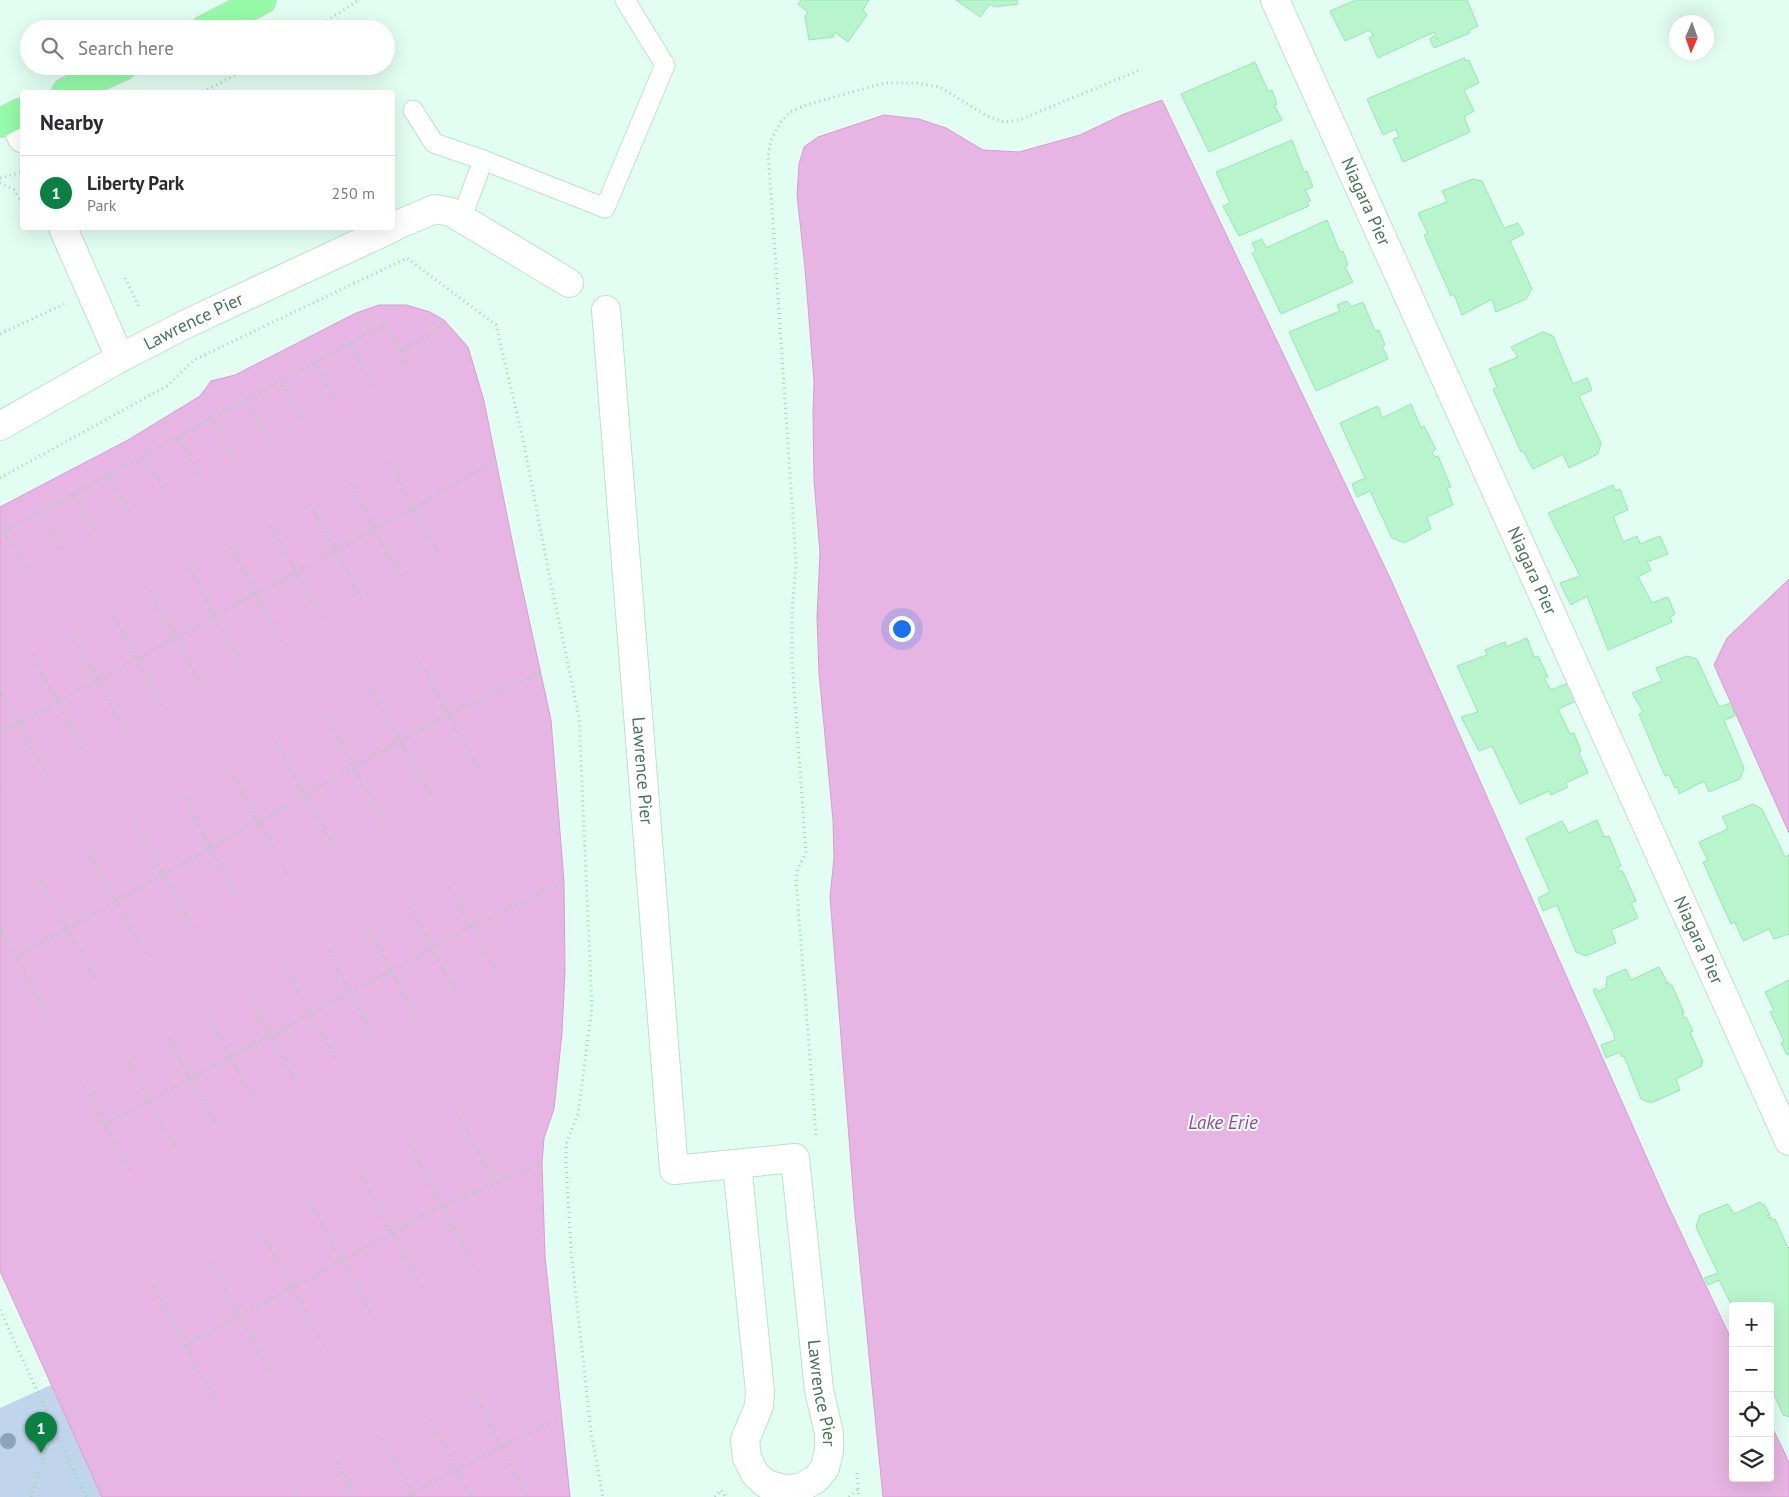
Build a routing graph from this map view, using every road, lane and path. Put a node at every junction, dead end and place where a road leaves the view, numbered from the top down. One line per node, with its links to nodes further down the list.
1 (262, 0): 5 (highway)
2 (358, 0): 6 (path)
3 (625, 0): 13 (lane)
4 (1275, 0): 152 (street, Niagara Pier)
5 (223, 20)
6 (328, 20)
7 (1142, 69): 155 (path)
8 (103, 75): 10 (highway)
9 (235, 75): 11 (path)
10 (70, 90)
11 (207, 90)
12 (413, 110): 13 (lane)
13 (483, 160): 18 (lane)
14 (20, 173): 15 (path)
15 (0, 178)
16 (0, 183): 17 (path)
17 (20, 199)
18 (462, 217): 19 (street, Lawrence Pier); 23 (street, Lawrence Pier)
19 (395, 226)
20 (64, 230): 31 (street)
21 (386, 230): 31 (street, Lawrence Pier)
22 (125, 278): 25 (path)
23 (569, 284)
24 (65, 299): 28 (path)
25 (139, 307)
26 (606, 310): 157 (street, Lawrence Pier)
27 (444, 320): 30 (path)
28 (0, 334)
29 (350, 344): 30 (path); 32 (path); 35 (path)
30 (400, 351): 33 (path)
31 (120, 358): 40 (street, Lawrence Pier)
32 (316, 362): 34 (path); 37 (path)
33 (407, 367)
34 (281, 381): 36 (path); 39 (path)
35 (372, 385)
36 (247, 400): 38 (path); 42 (path)
37 (338, 404)
38 (212, 418): 41 (path); 44 (path)
39 (304, 422)
40 (0, 426)
41 (178, 437): 43 (path); 49 (path)
42 (269, 440)
43 (144, 456): 47 (path); 52 (path)
44 (234, 459)
45 (496, 460): 54 (path)
46 (389, 462): 54 (path)
47 (108, 475): 51 (path); 56 (path)
48 (0, 478): 197 (path)
49 (200, 478)
50 (350, 483): 58 (path)
51 (74, 494): 55 (path); 60 (path)
52 (166, 496)
53 (310, 505): 64 (path)
54 (414, 508): 58 (path); 65 (path)
55 (40, 512): 59 (path); 63 (path)
56 (130, 514)
57 (271, 526): 68 (path)
58 (375, 530): 64 (path); 69 (path)
59 (5, 531): 61 (path); 67 (path)
60 (95, 533)
61 (0, 534)
62 (231, 548): 71 (path)
63 (61, 552)
64 (336, 552): 68 (path); 72 (path)
65 (440, 556)
66 (190, 569): 74 (path)
67 (27, 570)
68 (296, 572): 71 (path); 75 (path)
69 (400, 577)
70 (150, 591): 77 (path)
71 (257, 594): 74 (path); 78 (path)
72 (361, 598)
73 (111, 612): 80 (path)
74 (215, 617): 77 (path); 82 (path)
75 (322, 620)
76 (72, 634): 84 (path)
77 (176, 638): 80 (path); 85 (path)
78 (282, 641)
79 (32, 655): 88 (path)
80 (136, 659): 84 (path); 89 (path)
81 (419, 662): 91 (path)
82 (240, 663)
83 (541, 672): 91 (path)
84 (97, 681): 88 (path); 93 (path)
85 (201, 684)
86 (371, 689): 96 (path)
87 (0, 690): 92 (path)
88 (58, 702): 92 (path); 97 (path)
89 (162, 706)
90 (324, 715): 99 (path)
91 (448, 715): 96 (path); 100 (path)
92 (18, 723): 94 (path); 101 (path)
93 (123, 727)
94 (0, 733)
95 (275, 742): 103 (path)
96 (401, 742): 99 (path); 104 (path)
97 (83, 749)
98 (228, 768): 107 (path)
99 (354, 768): 103 (path); 106 (path)
100 (478, 768)
101 (44, 770)
102 (182, 794): 110 (path)
103 (305, 795): 107 (path); 108 (path)
104 (431, 795)
105 (134, 821): 111 (path)
106 (384, 821)
107 (258, 822): 110 (path); 112 (path)
108 (334, 847)
109 (86, 848): 116 (path)
110 (211, 848): 111 (path); 117 (path)
111 (164, 874): 116 (path); 119 (path)
112 (288, 874)
113 (38, 878): 122 (path)
114 (564, 882): 120 (path)
115 (449, 886): 120 (path)
116 (116, 901): 122 (path); 126 (path)
117 (239, 901)
118 (410, 908): 124 (path)
119 (193, 927)
120 (471, 927): 124 (path); 130 (path)
121 (0, 928): 127 (path)
122 (67, 928): 127 (path); 131 (path)
123 (368, 929): 128 (path)
124 (431, 948): 128 (path); 134 (path)
125 (328, 951): 132 (path)
126 (146, 954)
127 (16, 957): 135 (path)
128 (391, 970): 132 (path); 138 (path)
129 (288, 973): 136 (path)
130 (497, 974)
131 (96, 980)
132 (350, 992): 136 (path); 141 (path)
133 (248, 995): 139 (path)
134 (457, 995)
135 (44, 1009)
136 (310, 1014): 139 (path); 143 (path)
137 (208, 1016): 142 (path)
138 (417, 1017)
139 (270, 1035): 142 (path); 146 (path)
140 (168, 1038): 145 (path)
141 (375, 1038)
142 (231, 1057): 145 (path); 148 (path)
143 (336, 1060)
144 (128, 1062): 154 (path)
145 (190, 1078): 150 (path); 151 (path)
146 (296, 1082)
147 (84, 1086): 150 (path)
148 (256, 1103)
149 (459, 1118): 160 (path)
150 (105, 1124): 158 (path)
151 (216, 1125)
152 (1789, 1141)
153 (409, 1145): 162 (path)
154 (174, 1146)
155 (806, 1151): 157 (street, Lawrence Pier); 157 (street, Lawrence Pier)
156 (542, 1163): 160 (path)
157 (737, 1164)
158 (130, 1170)
159 (360, 1173): 164 (path)
160 (495, 1182): 162 (path)
161 (308, 1200): 166 (path)
162 (442, 1206): 164 (path); 167 (path)
163 (259, 1228): 169 (path)
164 (392, 1233): 166 (path); 170 (path)
165 (208, 1258): 172 (path)
166 (342, 1260): 169 (path); 173 (path)
167 (474, 1265)
168 (154, 1287): 174 (path)
169 (292, 1287): 172 (path); 175 (path)
170 (424, 1292)
171 (0, 1310): 182 (path)
172 (239, 1316): 174 (path); 176 (path)
173 (374, 1320)
174 (186, 1345): 178 (path)
175 (326, 1350)
176 (271, 1374)
177 (474, 1393): 183 (path)
178 (217, 1404)
179 (428, 1415): 185 (path)
180 (562, 1418): 183 (path)
181 (383, 1439): 189 (path)
182 (58, 1440): 190 (path); 191 (path)
183 (502, 1446): 185 (path); 196 (path)
184 (338, 1463): 193 (path)
185 (456, 1470): 189 (path); 195 (path)
186 (856, 1471): 188 (path)
187 (293, 1488): 192 (path)
188 (858, 1489): 200 (path); 201 (path)
189 (412, 1495): 194 (path)
190 (31, 1497)
191 (86, 1497)
192 (298, 1497)
193 (356, 1497)
194 (404, 1497)
195 (470, 1497)
196 (528, 1497)
197 (603, 1497)
198 (715, 1497): 199 (path)
199 (726, 1497)
200 (849, 1497)
201 (859, 1497)

